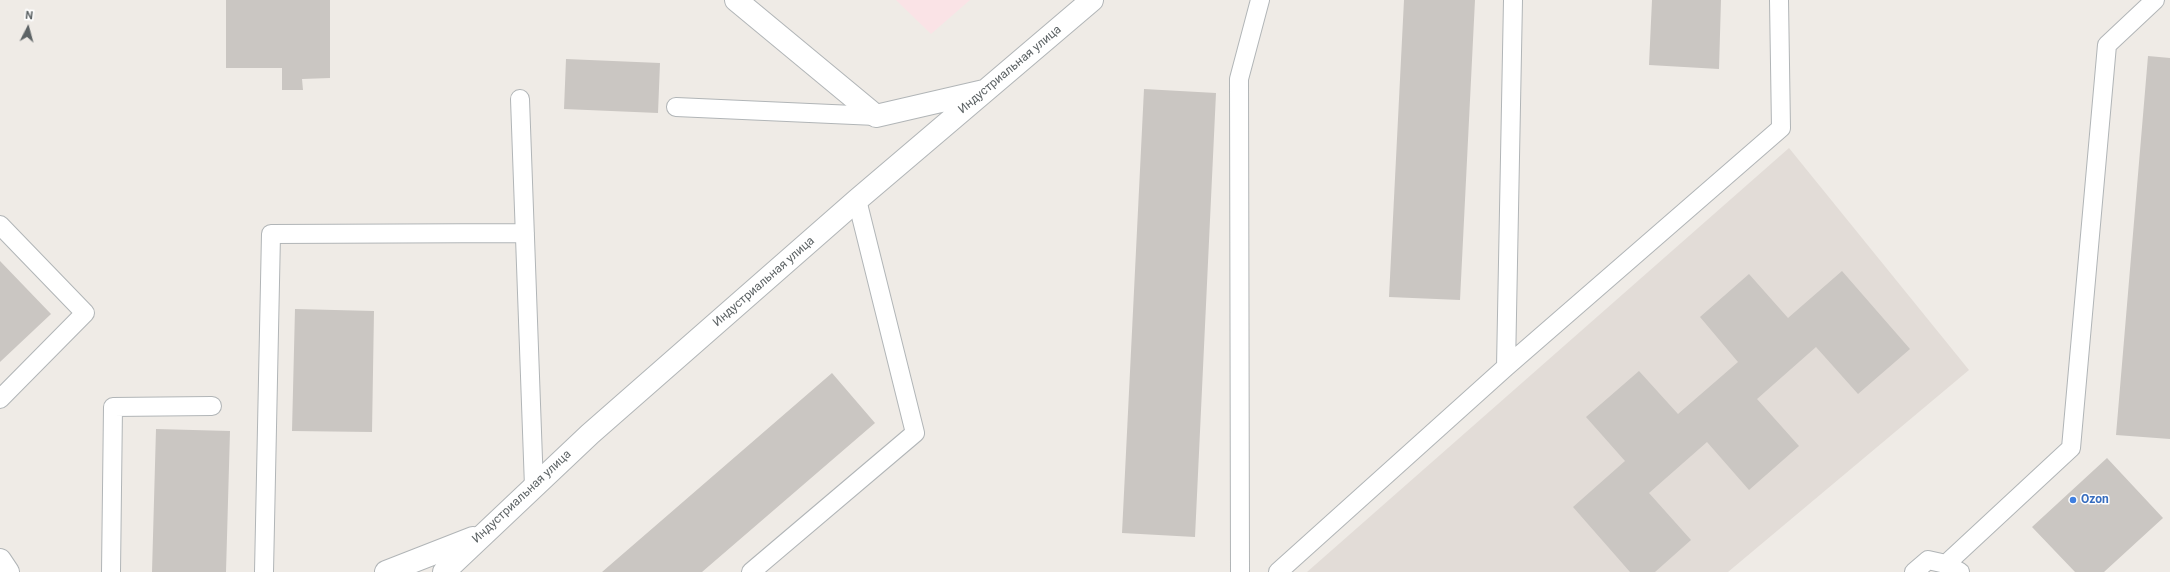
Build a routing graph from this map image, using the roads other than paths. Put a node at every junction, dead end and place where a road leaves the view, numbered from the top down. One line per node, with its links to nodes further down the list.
1 (736, 0): 10 (street)
2 (1092, 0): 7 (street, Индустриальная улица)
3 (1260, 0): 27 (lane)
4 (1513, 0): 14 (lane)
5 (1779, 0): 14 (lane)
6 (2155, 0): 20 (lane)
7 (987, 90): 10 (street); 11 (street, Индустриальная улица)
8 (520, 99): 13 (lane)
9 (676, 107): 10 (lane)
10 (876, 116)
11 (857, 200): 17 (street, Индустриальная улица); 26 (lane)
12 (0, 225): 15 (lane)
13 (525, 234): 17 (lane); 23 (lane)
14 (1506, 367): 28 (lane)
15 (0, 399)
16 (212, 406): 22 (lane)
17 (534, 487): 18 (street, Индустриальная улица)
18 (482, 535): 24 (street); 25 (street, Индустриальная улица)
19 (0, 560): 21 (street)
20 (1953, 568): 29 (lane)
21 (8, 572)
22 (111, 572)
23 (264, 572)
24 (386, 572)
25 (444, 572)
26 (751, 572)
27 (1240, 572)
28 (1278, 572)
29 (1914, 572)

